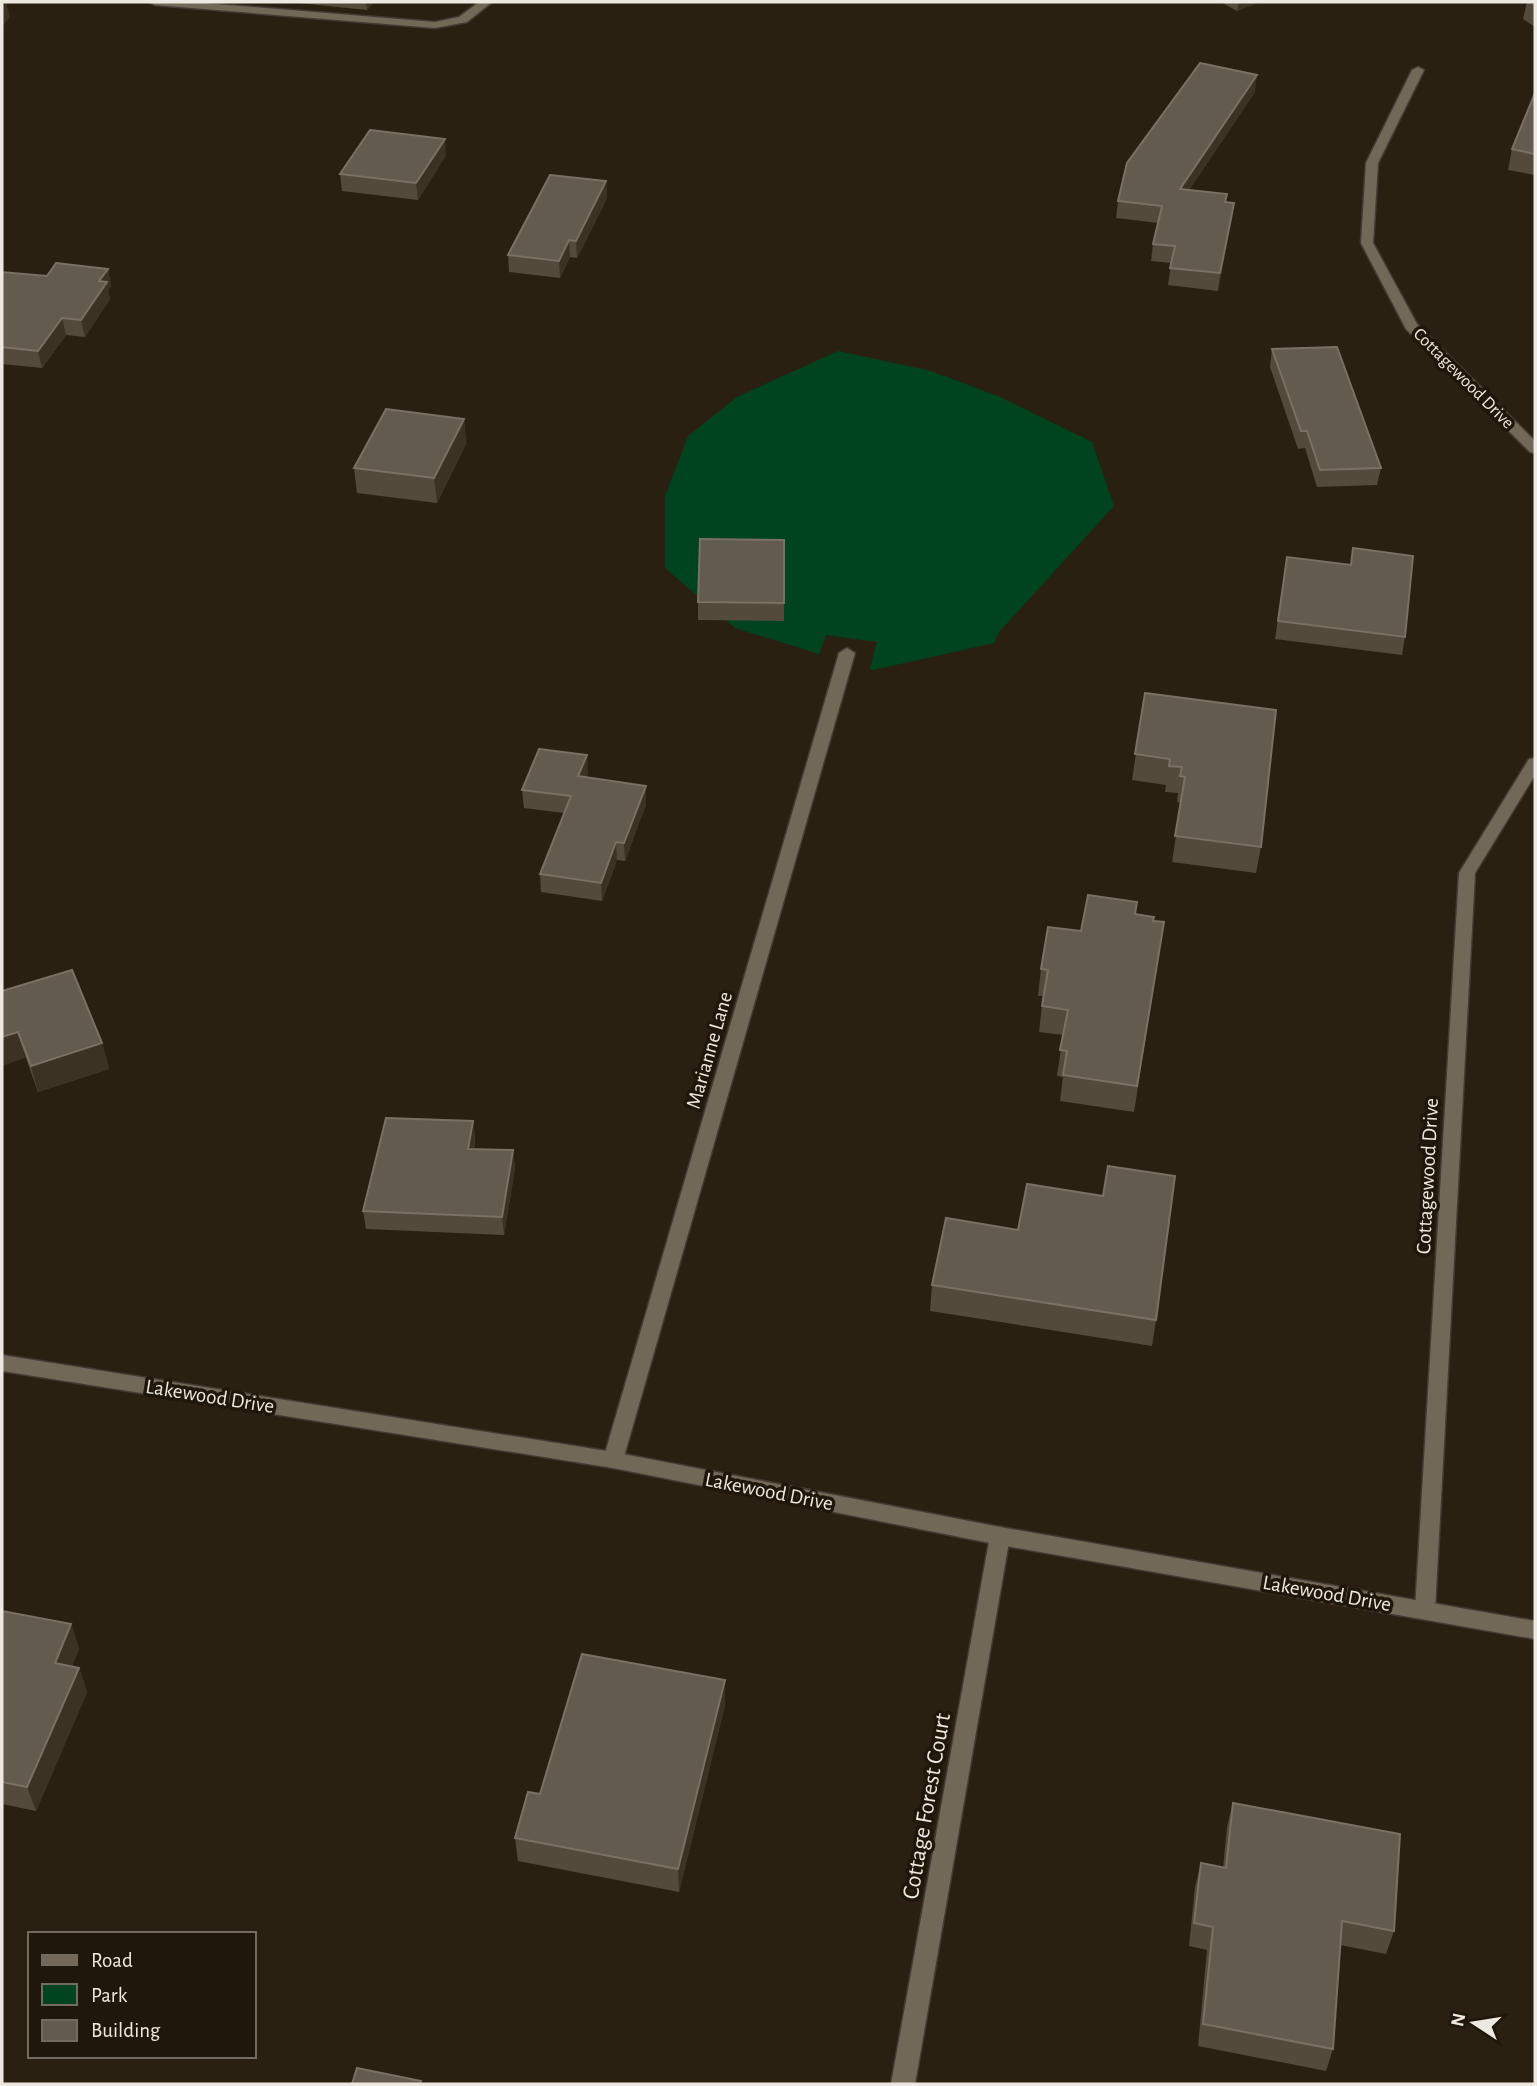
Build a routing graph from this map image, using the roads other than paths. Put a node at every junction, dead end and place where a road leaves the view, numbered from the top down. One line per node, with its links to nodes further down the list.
1 (155, 2): 2 (street)
2 (486, 2)
3 (1418, 70): 4 (street, Cottagewood Drive)
4 (1535, 449)
5 (847, 653): 8 (street, Marianne Lane)
6 (1535, 763): 10 (street, Cottagewood Drive)
7 (2, 1363): 8 (street, Lakewood Drive)
8 (613, 1460): 9 (street, Lakewood Drive)
9 (1000, 1536): 10 (street, Lakewood Drive); 12 (street, Cottage Forest Court)
10 (1425, 1611): 11 (street, Lakewood Drive)
11 (1535, 1630)
12 (903, 2084)

